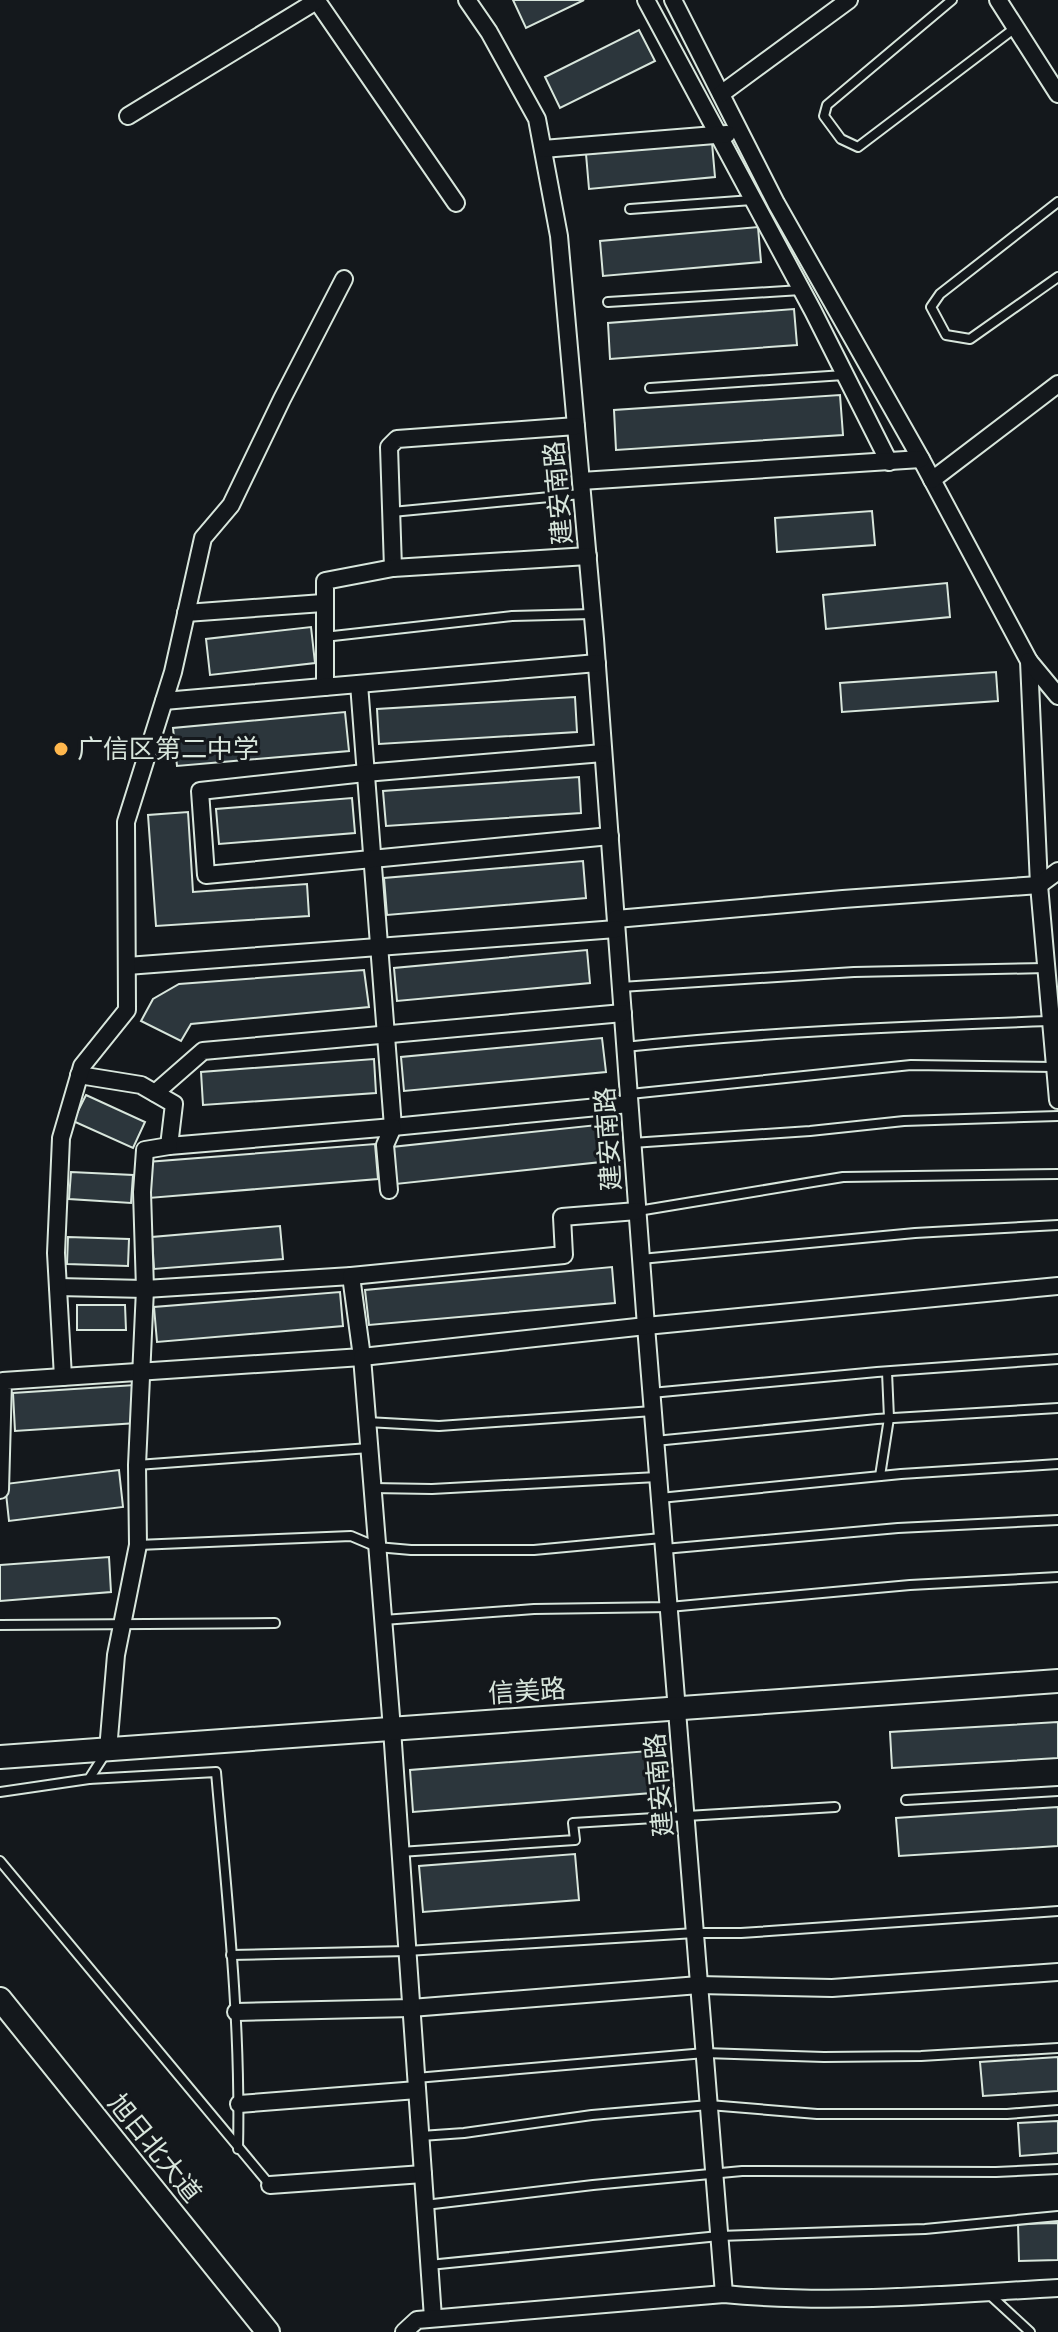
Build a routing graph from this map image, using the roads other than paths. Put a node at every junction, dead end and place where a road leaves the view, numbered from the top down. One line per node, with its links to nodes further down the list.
1 (318, 0): 11 (street); 17 (street)
2 (467, 0): 14 (street, 建安南路)
3 (646, 0): 13 (street)
4 (673, 0): 9 (street)
5 (849, 0): 9 (street)
6 (952, 0): 8 (lane)
7 (998, 0): 8 (street)
8 (1016, 27): 10 (street)
9 (721, 94): 12 (street)
10 (1058, 94)
11 (128, 116)
12 (740, 133): 13 (street); 27 (street)
13 (718, 135): 14 (street); 15 (street)
14 (543, 149): 26 (street, 建安南路)
15 (753, 200): 18 (lane); 21 (street)
16 (1058, 202): 19 (lane)
17 (456, 203)
18 (630, 209)
19 (1058, 277)
20 (344, 279): 35 (street)
21 (802, 290): 22 (lane); 23 (street)
22 (608, 302)
23 (845, 375): 25 (lane); 28 (street)
24 (1058, 384): 29 (street)
25 (650, 388)
26 (576, 426): 30 (street, 建安南路); 31 (street)
27 (921, 459): 28 (street); 29 (street)
28 (889, 462): 30 (street)
29 (932, 480): 38 (street)
30 (582, 488): 31 (lane); 32 (street, 建安南路)
31 (391, 512): 33 (street)
32 (588, 556): 33 (street); 36 (street, 建安南路)
33 (393, 568): 34 (street)
34 (323, 603): 35 (street); 37 (street)
35 (186, 613): 43 (street)
36 (593, 614): 37 (lane); 39 (street, 建安南路)
37 (324, 637): 41 (street)
38 (1029, 661): 42 (street); 49 (street)
39 (597, 663): 40 (street); 44 (street, 建安南路)
40 (359, 684): 41 (street); 45 (street)
41 (325, 687): 43 (street)
42 (1058, 696)
43 (164, 701): 52 (street)
44 (603, 753): 45 (street); 46 (street, 建安南路)
45 (365, 773): 47 (street); 47 (street)
46 (610, 836): 47 (street); 50 (street, 建安南路)
47 (372, 858): 51 (street)
48 (1058, 871): 49 (street)
49 (1039, 885): 50 (street); 53 (street)
50 (616, 924): 51 (street); 54 (street, 建安南路)
51 (378, 947): 52 (street); 57 (street)
52 (127, 966): 60 (street)
53 (1047, 968): 54 (lane); 56 (street)
54 (621, 987): 55 (street, 建安南路)
55 (623, 1013): 57 (street); 58 (street, 建安南路)
56 (1054, 1024): 58 (lane); 59 (street)
57 (386, 1035): 61 (street); 65 (street)
58 (625, 1047): 62 (street, 建安南路)
59 (1055, 1067): 62 (lane); 63 (street)
60 (79, 1075): 61 (street); 75 (street)
61 (155, 1093): 67 (street)
62 (629, 1099): 65 (street); 66 (street, 建安南路)
63 (1058, 1100)
64 (1058, 1116): 66 (lane)
65 (393, 1127): 67 (street); 69 (street)
66 (632, 1143): 70 (street, 建安南路)
67 (169, 1146): 76 (street)
68 (1058, 1174): 70 (lane)
69 (389, 1190)
70 (637, 1211): 72 (street, 建安南路); 73 (street)
71 (1058, 1225): 72 (lane)
72 (641, 1259): 77 (street, 建安南路)
73 (351, 1276): 76 (street); 78 (street)
74 (1058, 1286): 77 (street)
75 (58, 1287): 76 (street); 82 (street)
76 (145, 1289): 80 (street)
77 (646, 1326): 78 (street); 83 (street, 建安南路)
78 (362, 1357): 80 (street); 87 (street)
79 (1058, 1359): 81 (lane)
80 (143, 1372): 82 (street); 91 (street)
81 (887, 1372): 83 (lane); 86 (lane)
82 (63, 1377): 95 (street)
83 (651, 1393): 85 (street, 建安南路)
84 (1058, 1408): 86 (lane)
85 (653, 1411): 87 (lane); 88 (street, 建安南路)
86 (889, 1418): 88 (lane); 92 (lane)
87 (367, 1422): 89 (street)
88 (655, 1441): 93 (street, 建安南路)
89 (369, 1448): 91 (lane); 94 (street)
90 (1058, 1464): 92 (lane)
91 (137, 1465): 99 (street)
92 (880, 1476): 96 (lane)
93 (658, 1477): 94 (lane); 96 (street, 建安南路)
94 (372, 1488): 100 (street)
95 (0, 1490)
96 (660, 1498): 98 (street, 建安南路)
97 (1058, 1520): 98 (lane)
98 (664, 1544): 100 (lane); 102 (street, 建安南路)
99 (138, 1545): 100 (lane); 106 (street)
100 (377, 1547): 103 (street)
101 (1058, 1577): 102 (lane)
102 (669, 1607): 103 (lane); 108 (street, 建安南路)
103 (383, 1620): 109 (street)
104 (275, 1623): 106 (lane)
105 (0, 1625): 106 (lane)
106 (122, 1625): 110 (street)
107 (1058, 1681): 108 (street, 信美路)
108 (677, 1709): 109 (street, 信美路); 117 (street, 建安南路)
109 (392, 1729): 110 (street, 信美路); 118 (street)
110 (108, 1750): 111 (street, 信美路); 112 (lane)
111 (0, 1757)
112 (89, 1779): 114 (lane); 123 (lane)
113 (1058, 1791): 115 (lane)
114 (0, 1792)
115 (906, 1800)
116 (835, 1807): 117 (lane)
117 (686, 1816): 118 (lane); 121 (street, 建安南路)
118 (400, 1852): 122 (street)
119 (0, 1861): 136 (lane)
120 (1058, 1911): 121 (lane)
121 (695, 1933): 122 (lane); 125 (street, 建安南路)
122 (407, 1951): 123 (lane); 127 (street)
123 (231, 1955): 128 (lane)
124 (1058, 1972): 125 (street)
125 (699, 1985): 127 (street); 130 (street, 建安南路)
126 (0, 1999): 149 (street, 旭日北大道)
127 (411, 2008): 128 (street); 131 (street)
128 (236, 2012): 132 (lane)
129 (1058, 2048): 130 (lane)
130 (705, 2053): 131 (lane); 133 (street, 建安南路)
131 (416, 2084): 132 (street); 135 (street)
132 (239, 2104): 136 (lane)
133 (709, 2105): 134 (lane); 135 (lane); 138 (street, 建安南路)
134 (1058, 2110)
135 (420, 2137): 139 (street)
136 (238, 2149): 140 (lane)
137 (1058, 2169): 138 (lane)
138 (714, 2173): 141 (lane); 143 (street, 建安南路)
139 (423, 2174): 140 (street); 141 (street)
140 (270, 2185)
141 (425, 2205): 144 (street)
142 (1058, 2216): 143 (lane)
143 (719, 2236): 144 (lane); 147 (street, 建安南路)
144 (429, 2265): 148 (street)
145 (1058, 2288): 146 (street)
146 (987, 2292): 147 (street); 151 (lane)
147 (724, 2294): 148 (street)
148 (433, 2318): 150 (street)
149 (268, 2332)
150 (404, 2332)
151 (1030, 2332)

